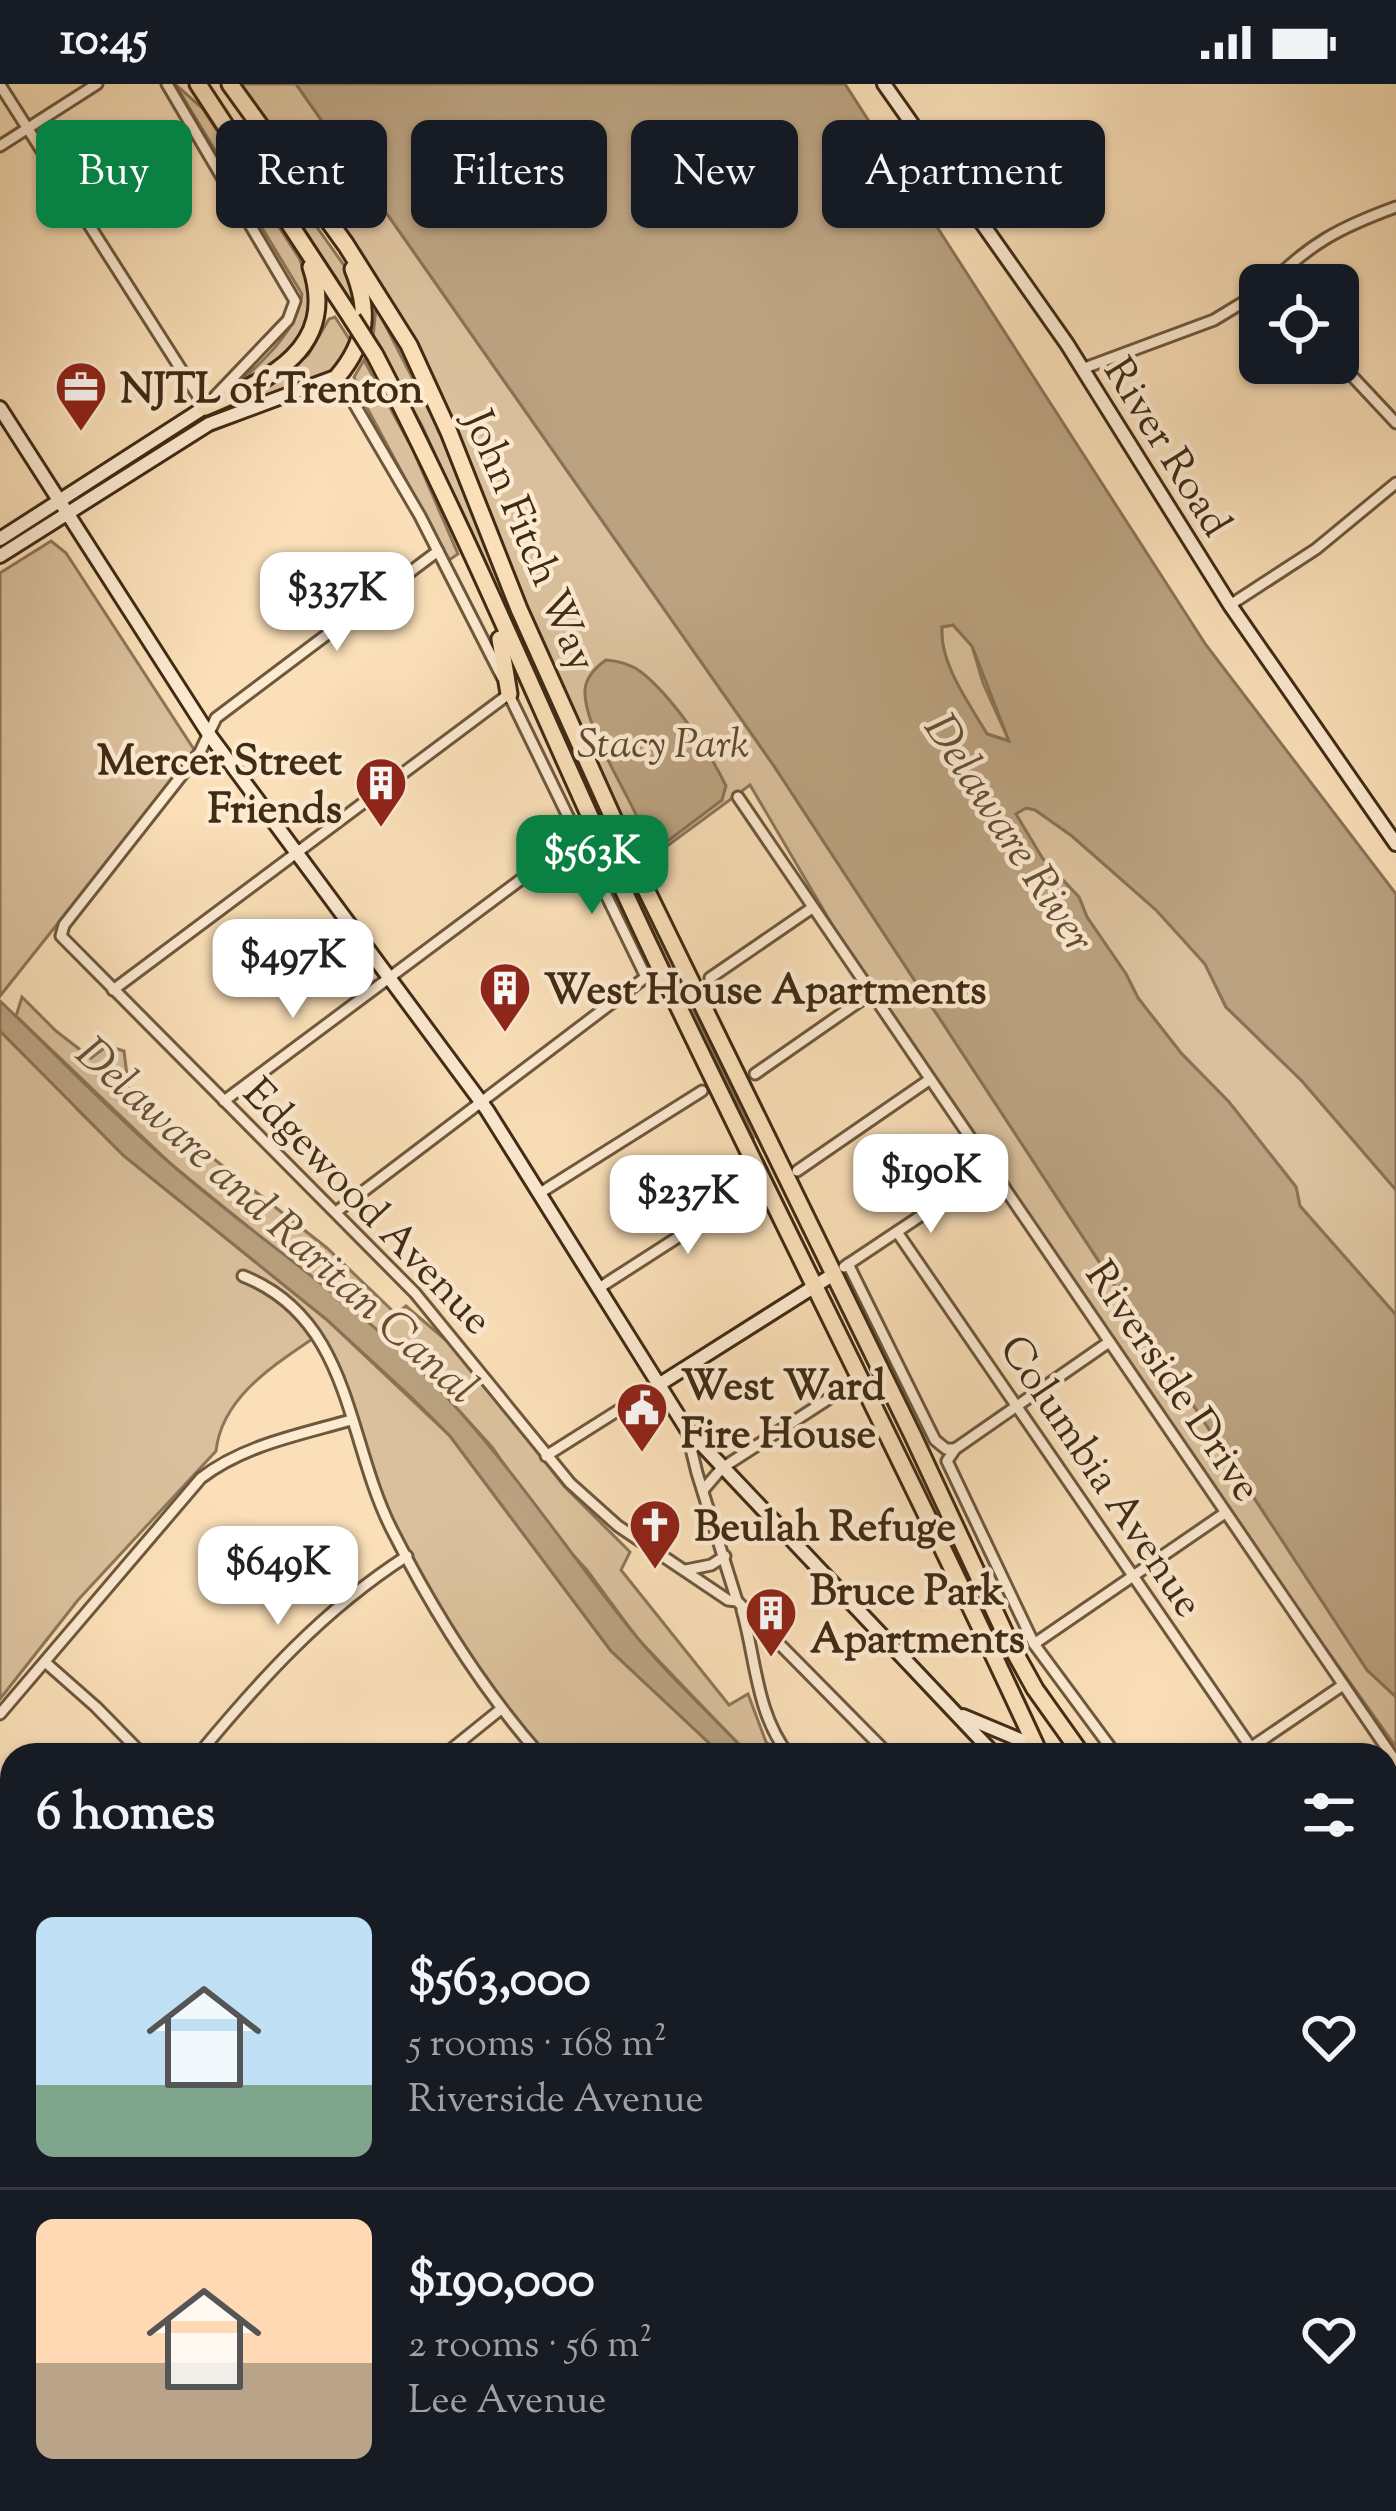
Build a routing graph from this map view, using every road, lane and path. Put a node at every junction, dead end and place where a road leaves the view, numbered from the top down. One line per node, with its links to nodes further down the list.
1 (97, 84): 10 (street)
2 (167, 84): 21 (street)
3 (187, 84): 8 (highway)
4 (198, 84): 8 (highway, John Fitch Way)
5 (230, 84): 9 (highway, John Fitch Way)
6 (884, 84): 18 (main road, River Road)
7 (0, 85): 10 (street)
8 (213, 106): 15 (highway, John Fitch Way)
9 (256, 120)
10 (28, 128): 11 (street); 21 (street)
11 (0, 146)
12 (1396, 207): 16 (street)
13 (328, 228): 19 (highway)
14 (332, 228): 53 (highway, John Fitch Way)
15 (305, 247): 21 (highway); 29 (highway, John Fitch Way, bridge)
16 (1289, 264)
17 (1239, 305): 18 (street)
18 (1082, 369): 30 (main road, River Road)
19 (338, 376): 25 (main road); 27 (street)
20 (1359, 383): 23 (street)
21 (206, 407): 25 (main road)
22 (0, 408): 25 (main road)
23 (1396, 423)
24 (1396, 483): 30 (street)
25 (64, 507): 26 (main road); 28 (main road); 32 (main road)
26 (0, 539)
27 (438, 551): 31 (street); 32 (street)
28 (0, 556)
29 (479, 573): 31 (highway); 55 (highway, John Fitch Way)
30 (1230, 605): 35 (main road, River Road)
31 (508, 694): 34 (street); 36 (street)
32 (208, 734): 36 (main road); 40 (street, Edgewood Avenue)
33 (738, 797): 37 (street, Riverside Drive)
34 (578, 837): 38 (street); 46 (street)
35 (1396, 844)
36 (296, 854): 38 (main road); 40 (street)
37 (812, 908): 39 (street); 41 (street, Riverside Drive)
38 (388, 977): 45 (street); 46 (main road)
39 (710, 978)
40 (113, 990): 45 (street, Edgewood Avenue)
41 (870, 994): 42 (street); 43 (street, Riverside Drive)
42 (755, 1075)
43 (929, 1080): 47 (street, Riverside Drive); 48 (street)
44 (702, 1091): 50 (street)
45 (224, 1101): 51 (street, Edgewood Avenue)
46 (482, 1102): 50 (main road); 51 (street)
47 (991, 1169): 52 (street); 57 (street, Riverside Drive)
48 (797, 1171)
49 (757, 1192): 56 (street)
50 (540, 1193): 56 (main road)
51 (336, 1212): 64 (street, Edgewood Avenue)
52 (897, 1232): 53 (street); 60 (street, Columbia Avenue)
53 (841, 1269): 55 (main road); 63 (street); 88 (highway, John Fitch Way)
54 (243, 1276): 61 (street)
55 (816, 1285): 58 (main road); 87 (highway, John Fitch Way)
56 (599, 1288): 58 (main road)
57 (1109, 1342): 60 (street); 67 (street, Riverside Drive)
58 (660, 1384): 62 (main road); 64 (street)
59 (850, 1385): 65 (street)
60 (1016, 1405): 63 (street); 71 (street, Columbia Avenue)
61 (351, 1420): 68 (street); 74 (street)
62 (686, 1428): 65 (main road); 66 (street)
63 (955, 1449): 73 (street)
64 (546, 1456): 70 (street, Edgewood Avenue)
65 (722, 1468): 66 (street); 77 (main road)
66 (704, 1489): 69 (street)
67 (1226, 1513): 71 (street); 75 (street, Riverside Drive)
68 (406, 1556): 76 (street); 80 (street)
69 (725, 1556): 70 (street); 72 (street)
70 (685, 1570): 72 (street, Edgewood Avenue)
71 (1133, 1576): 73 (street); 90 (street, Columbia Avenue)
72 (739, 1603): 83 (street); 84 (street, Edgewood Avenue)
73 (1034, 1644): 89 (street)
74 (45, 1662): 78 (street); 79 (street)
75 (1342, 1685): 91 (street); 92 (street, Riverside Drive)
76 (501, 1709): 81 (street); 82 (street)
77 (956, 1713): 85 (main road); 86 (main road)
78 (0, 1714)
79 (130, 1743)
80 (209, 1743)
81 (459, 1743)
82 (530, 1743)
83 (781, 1743)
84 (877, 1743)
85 (984, 1743)
86 (1022, 1743)
87 (1035, 1743)
88 (1074, 1743)
89 (1107, 1743)
90 (1248, 1743)
91 (1265, 1743)
92 (1383, 1743)

